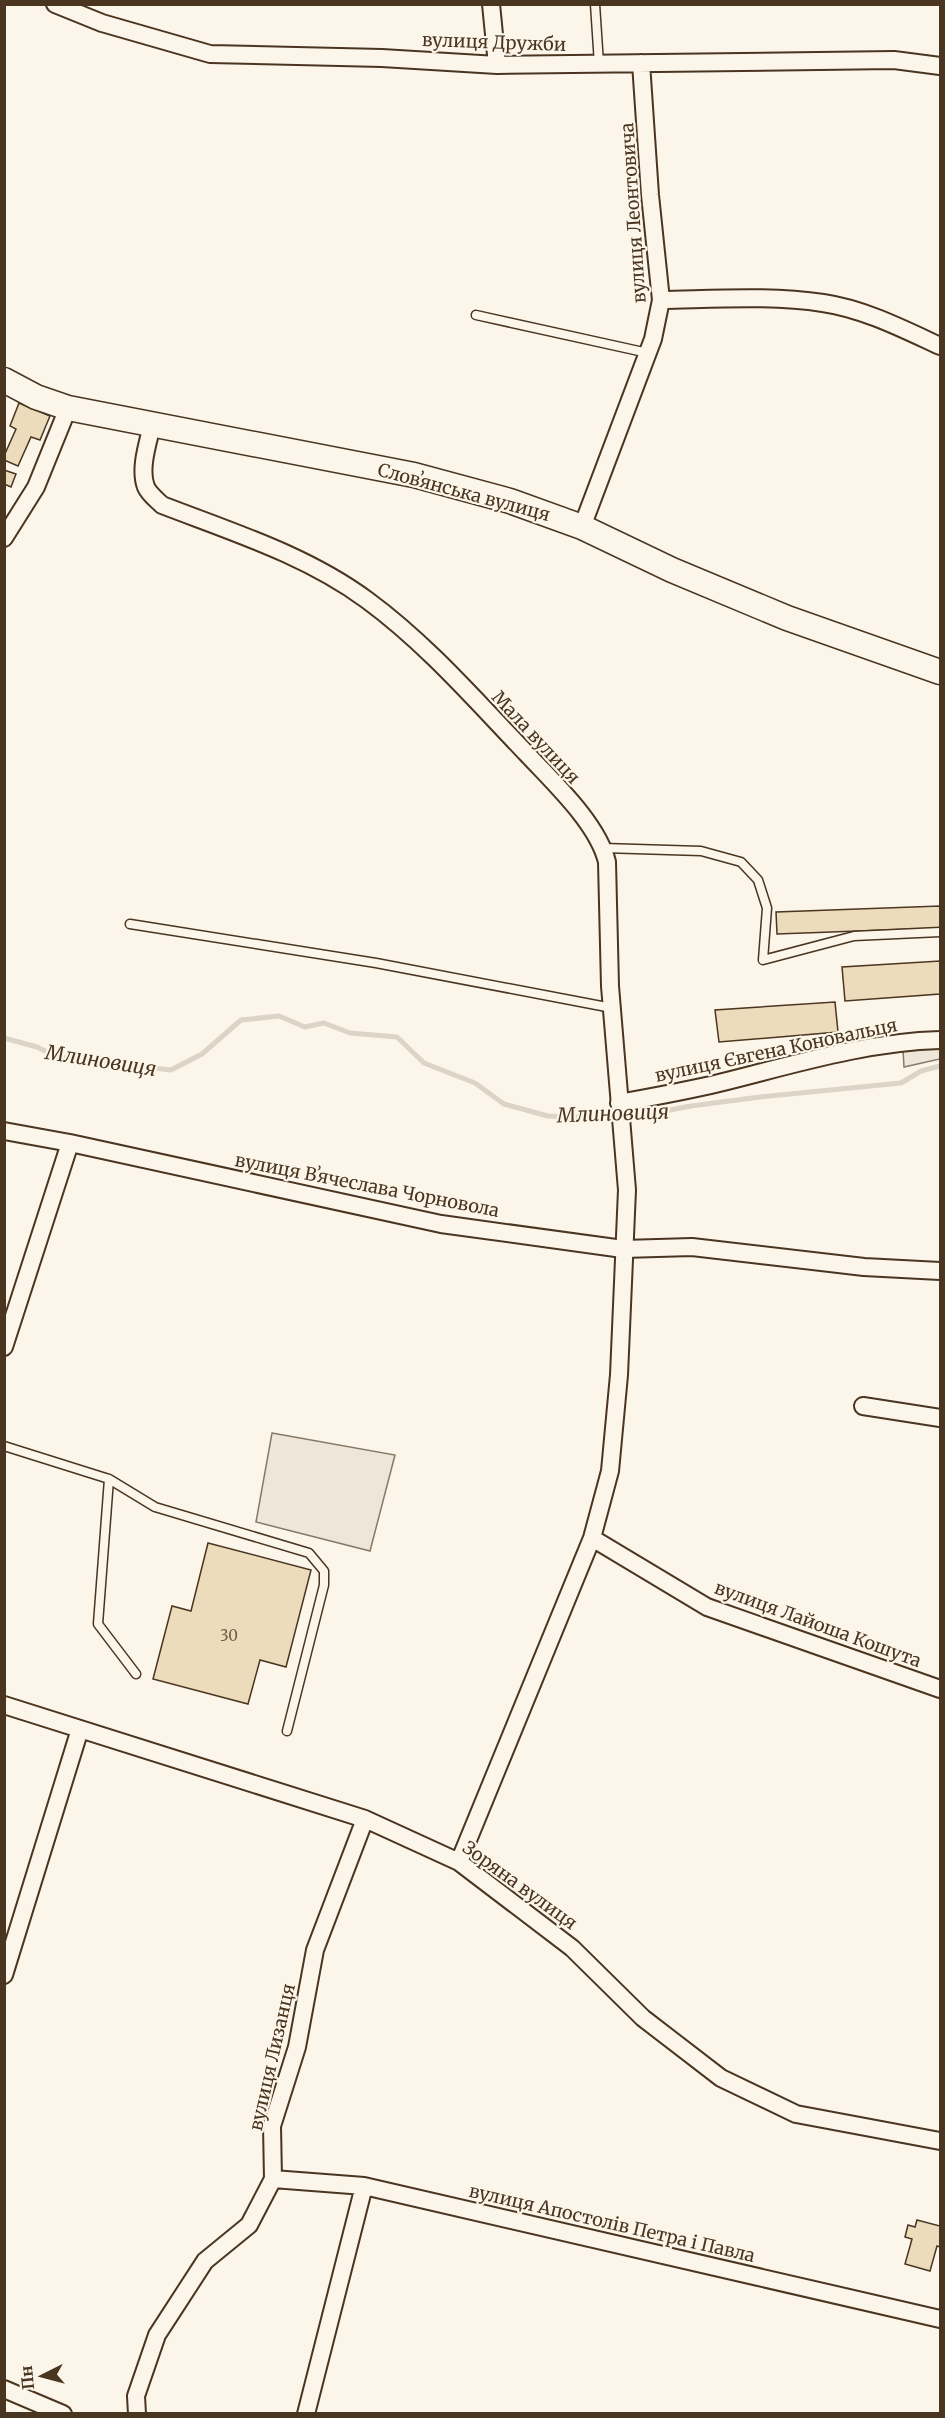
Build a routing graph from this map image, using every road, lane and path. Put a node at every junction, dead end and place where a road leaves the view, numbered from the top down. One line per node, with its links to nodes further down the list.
1 (55, 4): 5 (street, вулиця Дружби)
2 (491, 4): 5 (street)
3 (595, 4): 6 (lane)
4 (641, 63): 6 (street, вулиця Дружби); 7 (street, вулиця Дружби); 8 (street, вулиця Леонтовича)
5 (497, 64): 6 (street, вулиця Дружби)
6 (599, 64)
7 (940, 66)
8 (661, 300): 10 (street); 11 (street, вулиця Леонтовича)
9 (476, 315): 11 (lane)
10 (940, 346)
11 (648, 353): 15 (street, вулиця Леонтовича)
12 (4, 380): 13 (street, Словʼянська вулиця)
13 (68, 408): 14 (street, Словʼянська вулиця); 16 (street)
14 (152, 425): 15 (street, Словʼянська вулиця); 18 (street, Мала вулиця)
15 (582, 527): 17 (street, Словʼянська вулиця)
16 (4, 538)
17 (940, 672)
18 (603, 848): 20 (lane); 21 (street, Мала вулиця)
19 (130, 924): 21 (lane)
20 (940, 932)
21 (612, 1008): 23 (street, Мала вулиця)
22 (940, 1040): 23 (street, вулиця Євгена Коновальця)
23 (619, 1103): 26 (street, Мала вулиця)
24 (4, 1131): 25 (street, вулиця Вʼячеслава Чорновола)
25 (70, 1143): 26 (street, вулиця Вʼячеслава Чорновола); 28 (street)
26 (623, 1249): 27 (street, вулиця Вʼячеслава Чорновола); 33 (street, Мала вулиця)
27 (940, 1271)
28 (4, 1347)
29 (863, 1406): 30 (street)
30 (940, 1418)
31 (4, 1446): 32 (lane)
32 (109, 1479): 34 (lane); 38 (lane)
33 (592, 1538): 35 (street, вулиця Лайоша Кошута); 40 (street, Мала вулиця)
34 (136, 1674)
35 (940, 1689)
36 (4, 1705): 37 (street, Зоряна вулиця)
37 (80, 1729): 39 (street, Зоряна вулиця); 41 (street)
38 (287, 1731)
39 (365, 1819): 40 (street, Зоряна вулиця); 43 (street, вулиця Лизанця)
40 (459, 1862): 42 (street, Зоряна вулиця)
41 (4, 1975)
42 (940, 2141)
43 (273, 2179): 44 (street, вулиця Апостолів Петра і Павла); 48 (street, вулиця Лизанця)
44 (363, 2186): 45 (street, вулиця Апостолів Петра і Павла); 49 (street)
45 (940, 2319)
46 (4, 2389): 47 (street)
47 (63, 2414)
48 (136, 2414)
49 (306, 2414)

